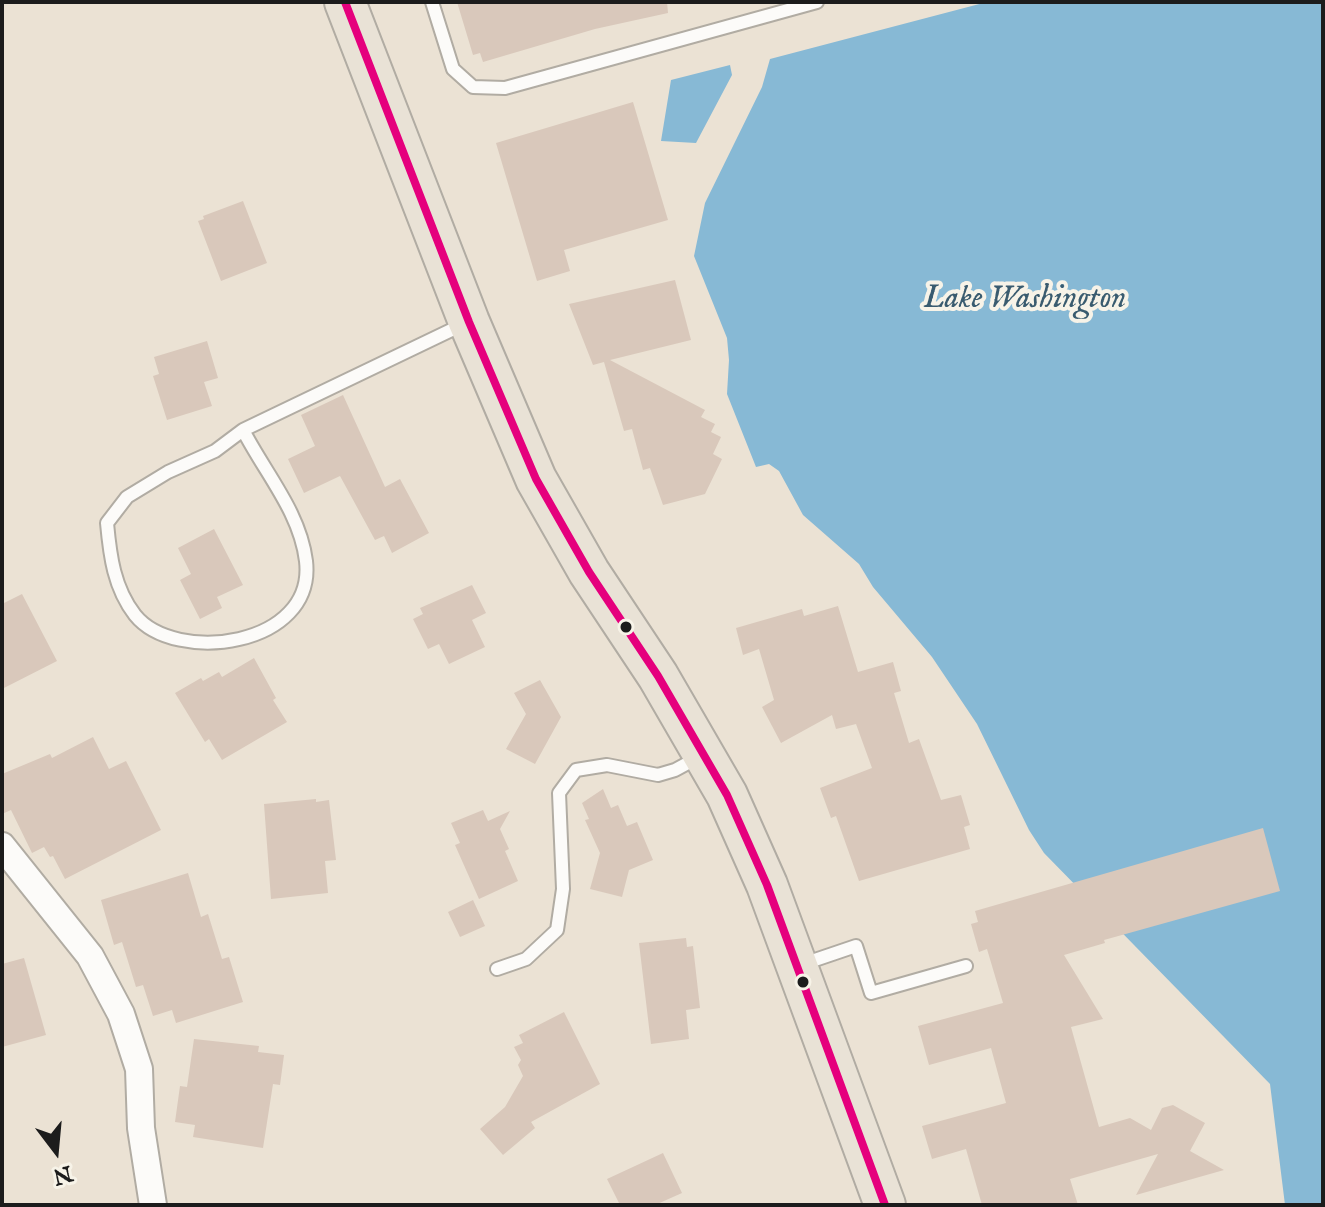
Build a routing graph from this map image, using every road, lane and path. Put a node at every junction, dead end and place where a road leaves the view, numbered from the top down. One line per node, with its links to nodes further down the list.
1 (345, 2): 4 (main road)
2 (432, 2): 3 (lane)
3 (817, 2)
4 (469, 322): 5 (lane); 6 (main road)
5 (243, 430): 5 (lane)
6 (705, 753): 8 (main road); 10 (lane)
7 (2, 846): 11 (street)
8 (798, 966): 9 (lane); 12 (main road)
9 (966, 966)
10 (497, 969)
11 (153, 1205)
12 (885, 1205)

